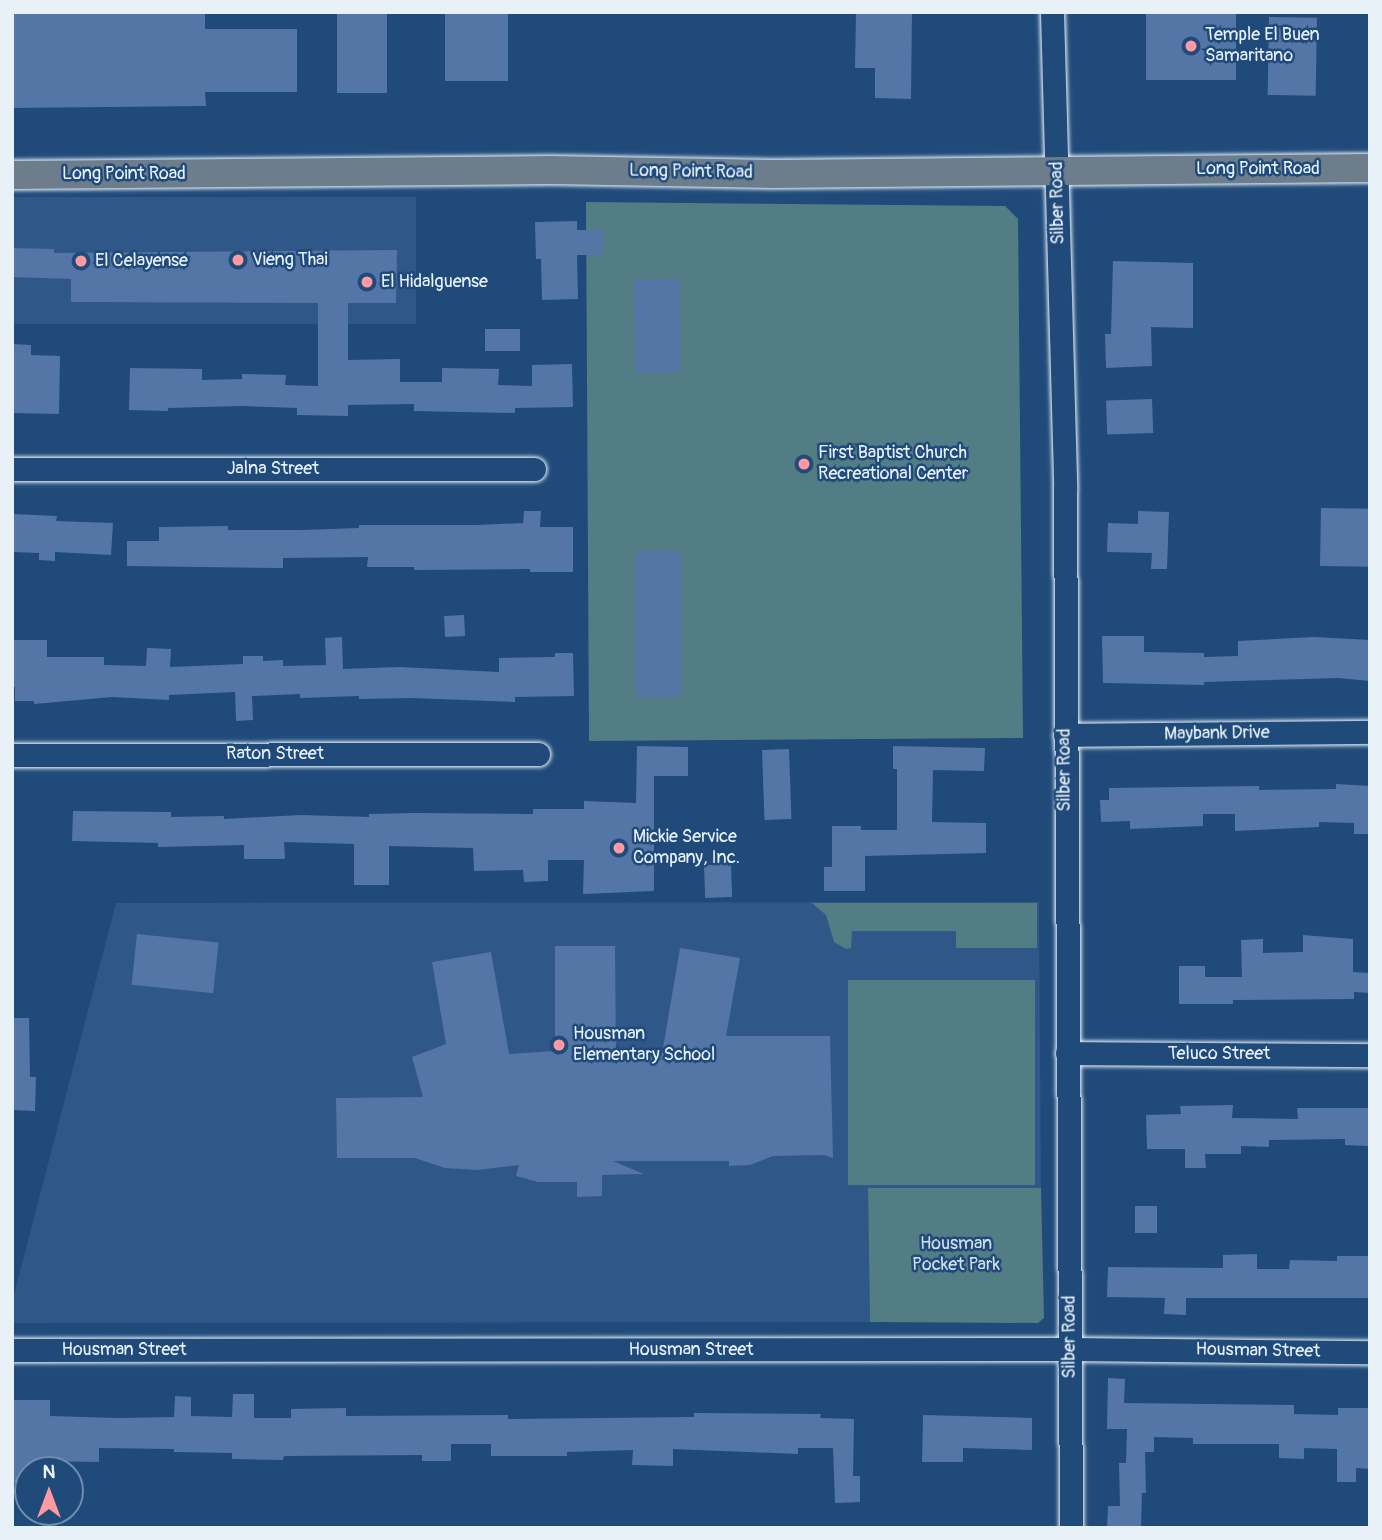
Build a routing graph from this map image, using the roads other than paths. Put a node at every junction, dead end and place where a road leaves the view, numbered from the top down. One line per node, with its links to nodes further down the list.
1 (1052, 12): 2 (street, Silber Road)
2 (1057, 169): 3 (main road, Long Point Road); 4 (main road, Long Point Road); 8 (street, Silber Road)
3 (1370, 169)
4 (12, 175)
5 (12, 469): 6 (street, Jalna Street)
6 (534, 469)
7 (1370, 732): 8 (street, Maybank Drive)
8 (1065, 735): 11 (street, Silber Road)
9 (538, 754): 10 (street, Raton Street)
10 (12, 755)
11 (1068, 1053): 12 (street, Teluco Street); 13 (street, Silber Road)
12 (1370, 1055)
13 (1070, 1349): 14 (street, Housman Street); 15 (street, Housman Street); 16 (street, Silber Road)
14 (12, 1350)
15 (1370, 1352)
16 (1070, 1528)

